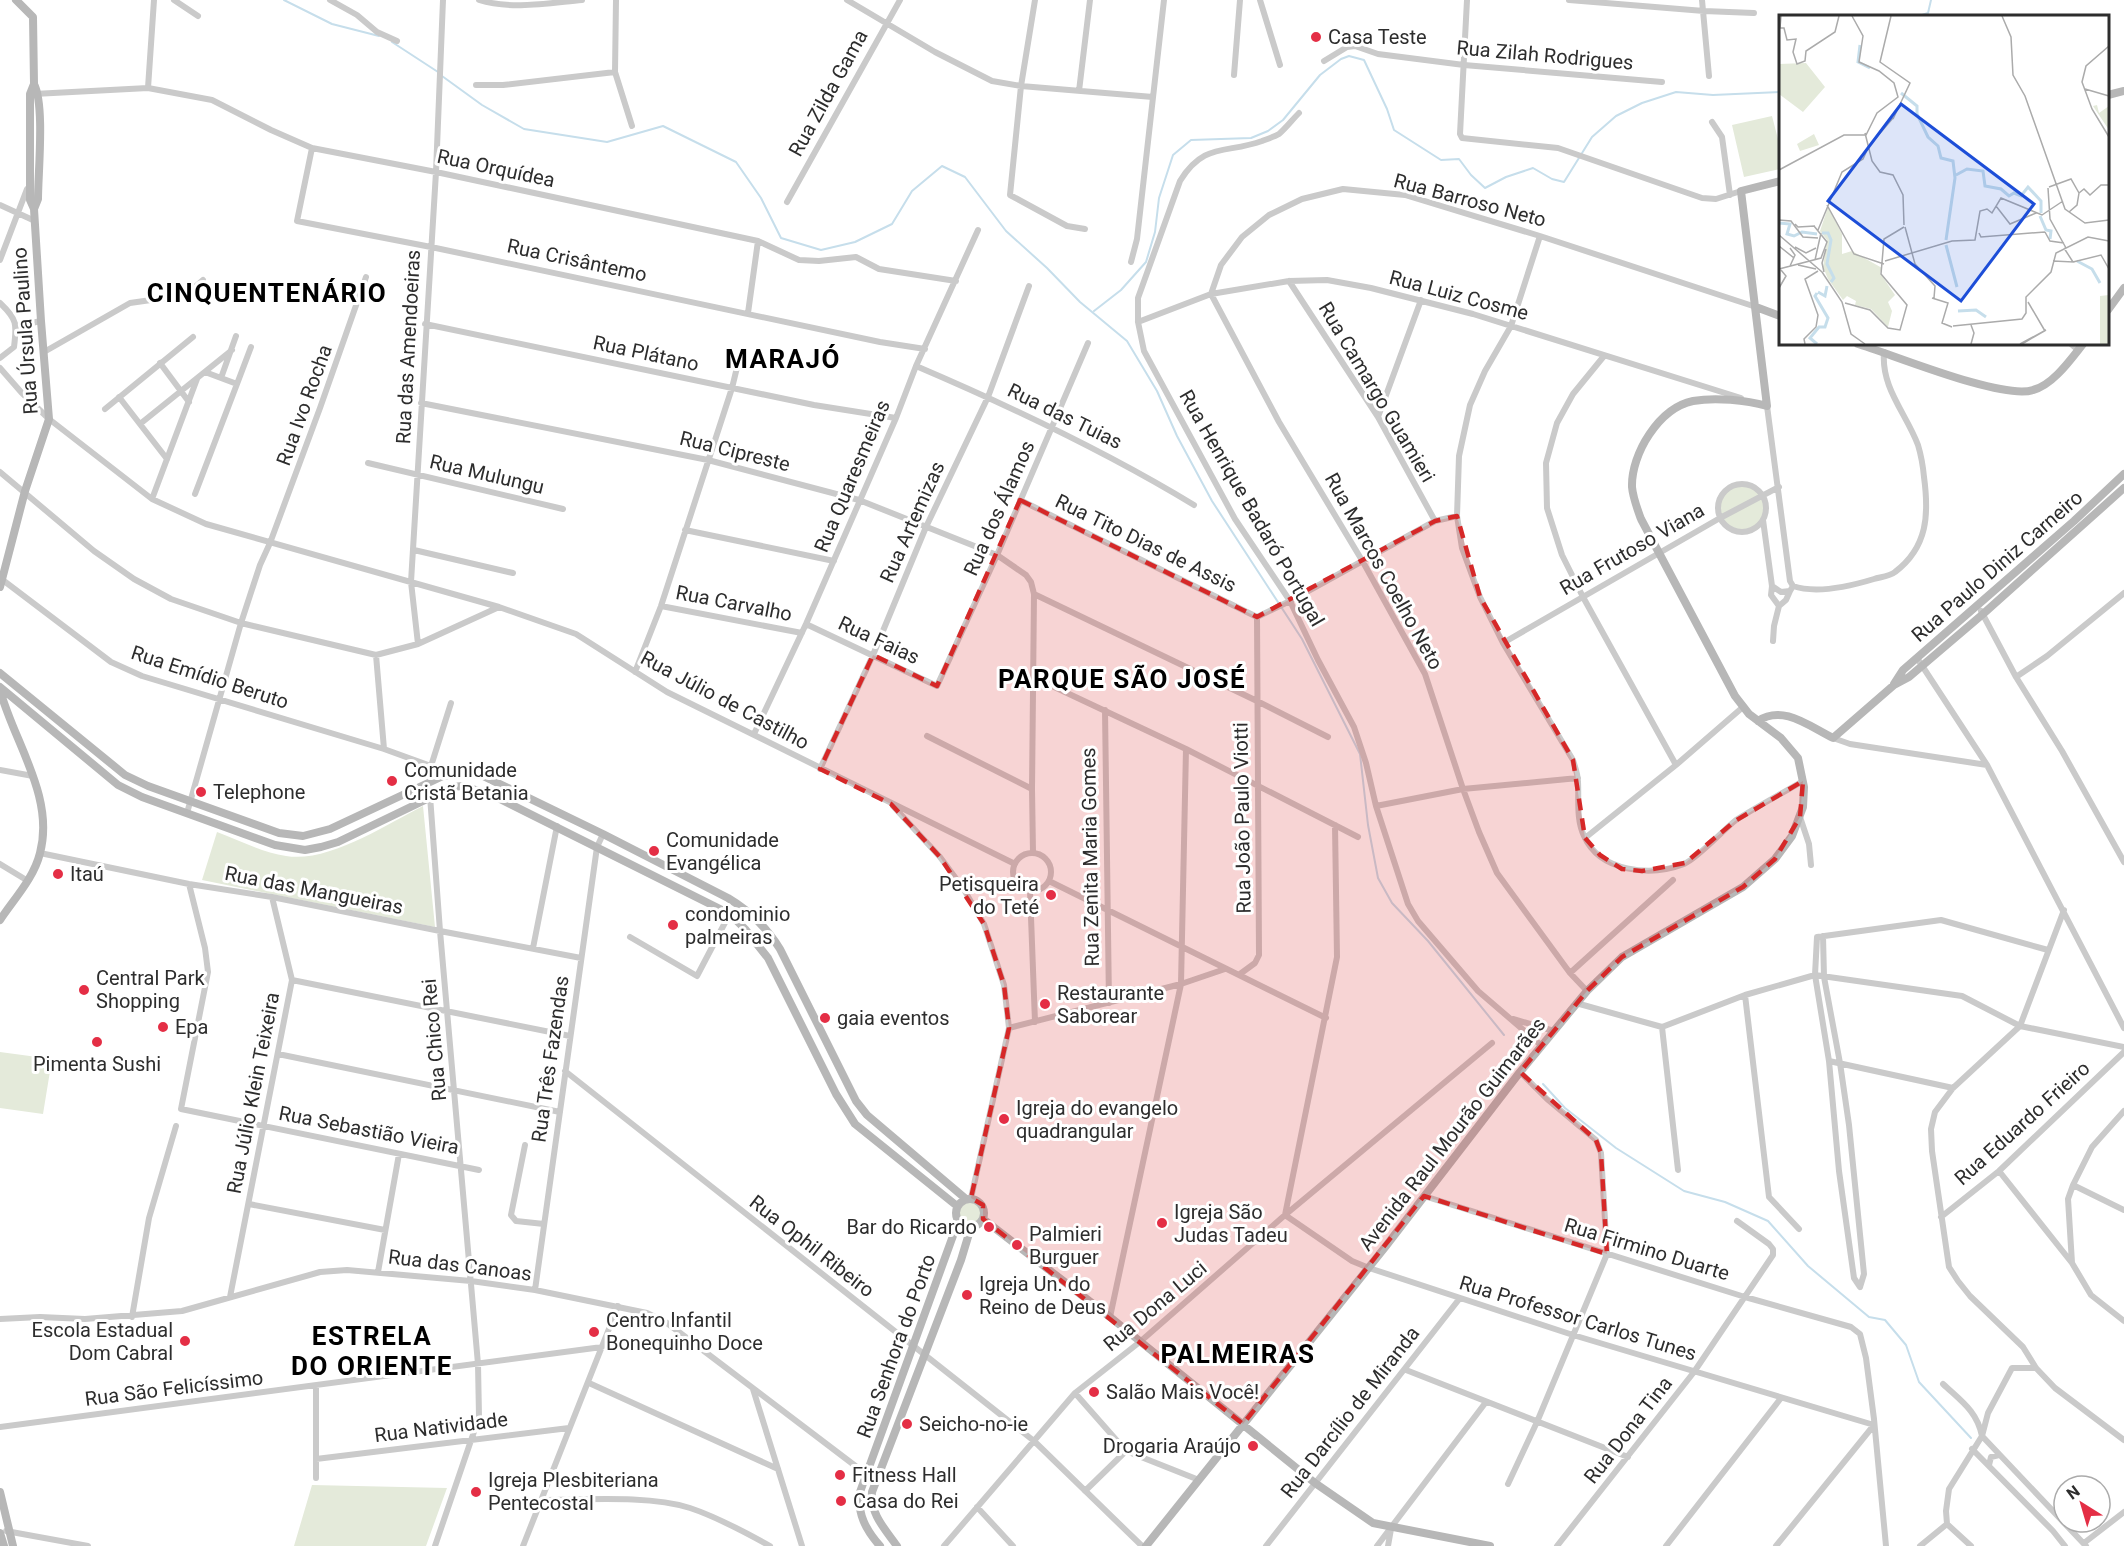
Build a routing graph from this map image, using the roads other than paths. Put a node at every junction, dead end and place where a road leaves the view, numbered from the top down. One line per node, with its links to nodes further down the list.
1 (16, 0): 36 (street, Rua Úrsula Paulino)
2 (154, 0): 33 (street)
3 (174, 0): 21 (street)
4 (330, 0): 23 (street)
5 (443, 0): 43 (street, Rua das Amendoeiras)
6 (479, 0): 7 (street)
7 (582, 0)
8 (616, 0): 27 (street)
9 (847, 0): 22 (street)
10 (900, 0): 22 (street, Rua Zilda Gama)
11 (1035, 0): 32 (street)
12 (1089, 0): 34 (street)
13 (1164, 0): 38 (street)
14 (1240, 0): 28 (street)
15 (1260, 0): 25 (street)
16 (1467, 0): 26 (street)
17 (1569, 0): 19 (street)
18 (1702, 0): 19 (street)
19 (1704, 11): 20 (street); 29 (street)
20 (1754, 13)
21 (198, 16)
22 (886, 24): 32 (street); 48 (street, Rua Zilda Gama)
23 (398, 41)
24 (1324, 61): 26 (street, Rua Zilah Rodrigues)
25 (1280, 65)
26 (1464, 65): 30 (street, Rua Zilah Rodrigues); 47 (street)
27 (615, 72): 31 (street); 41 (street)
28 (1234, 75)
29 (1709, 76)
30 (1662, 82)
31 (476, 85)
32 (1021, 86): 34 (street); 53 (street)
33 (148, 88): 36 (street, Rua Orquídea); 42 (street, Rua Orquídea)
34 (1079, 91): 38 (street)
35 (2124, 91): 37 (street)
36 (35, 94): 44 (street, Rua Úrsula Paulino); 50 (street, Rua Úrsula Paulino)
37 (2109, 95)
38 (1153, 97): 59 (street)
39 (1299, 113): 74 (street, Rua Henrique Badaró Portugal)
40 (1712, 122): 47 (street)
41 (632, 126)
42 (312, 148): 43 (street, Rua Orquídea); 57 (street, Rua Crisântemo)
43 (436, 172): 56 (street, Rua Orquídea); 57 (street, Rua das Amendoeiras)
44 (30, 176): 50 (street, Rua Úrsula Paulino); 51 (street)
45 (1779, 181): 46 (street)
46 (1741, 191): 47 (street); 69 (street)
47 (1730, 195)
48 (787, 202)
49 (0, 205): 51 (street)
50 (34, 209): 52 (street, Rua Úrsula Paulino)
51 (19, 213): 52 (street); 58 (street)
52 (35, 220): 73 (street, Rua Úrsula Paulino)
53 (1085, 229)
54 (978, 230): 62 (street, Rua Quaresmeiras)
55 (1540, 236): 66 (street, Rua Barroso Neto); 69 (street, Rua Barroso Neto); 77 (street)
56 (758, 241): 62 (street, Rua Orquídea); 71 (street)
57 (431, 247): 71 (street, Rua Crisântemo); 75 (street, Rua das Amendoeiras)
58 (0, 260)
59 (1131, 262)
60 (366, 277): 135 (street, Rua Ivo Rocha)
61 (203, 280): 87 (street)
62 (956, 280): 84 (street, Rua Quaresmeiras)
63 (1289, 280): 66 (street, Rua Luiz Cosme); 67 (street, Rua Luiz Cosme); 107 (street, Rua Camargo Guamieri)
64 (1029, 286): 101 (street, Rua Artemizas)
65 (2124, 288): 70 (street)
66 (1211, 294): 74 (street, Rua Luiz Cosme); 140 (street, Rua Marcos Coelho Neto)
67 (1421, 300): 77 (street, Rua Luiz Cosme); 107 (street)
68 (0, 303): 76 (street)
69 (1756, 308): 72 (street); 105 (street)
70 (2109, 309)
71 (748, 313): 84 (street, Rua Crisântemo)
72 (1779, 316)
73 (41, 321): 76 (street); 87 (street, Rua Úrsula Paulino)
74 (1138, 322): 149 (street, Rua Henrique Badaró Portugal)
75 (425, 324): 98 (street, Rua Plátano); 104 (street, Rua das Amendoeiras)
76 (16, 326): 90 (street)
77 (1511, 326): 89 (street, Rua Luiz Cosme); 128 (street)
78 (236, 336): 85 (street)
79 (193, 337): 91 (street)
80 (1088, 343): 111 (street, Rua dos Álamos)
81 (1861, 345): 88 (street)
82 (2077, 346): 88 (street)
83 (251, 347): 97 (street)
84 (925, 349): 92 (street, Rua Quaresmeiras)
85 (232, 350): 94 (street); 95 (street)
86 (741, 351): 98 (street)
87 (44, 352): 109 (street, Rua Úrsula Paulino)
88 (1884, 352): 145 (street)
89 (1604, 356): 102 (street, Rua Luiz Cosme); 148 (street)
90 (0, 358)
91 (160, 363): 99 (street); 100 (street)
92 (916, 366): 101 (street, Rua das Tuias); 108 (street, Rua Quaresmeiras)
93 (0, 368): 109 (street, Rua Júlio de Castilho)
94 (205, 372): 95 (street); 96 (street)
95 (221, 378): 97 (street)
96 (197, 379): 99 (street); 103 (street)
97 (237, 384): 121 (street)
98 (732, 388): 108 (street, Rua Plátano); 113 (street)
99 (182, 391): 103 (street); 110 (street)
100 (119, 397): 106 (street); 110 (street)
101 (988, 397): 111 (street, Rua das Tuias); 133 (street, Rua Artemizas)
102 (1747, 400): 105 (street, Rua Luiz Cosme); 137 (street)
103 (189, 402): 112 (street)
104 (421, 403): 113 (street, Rua Cipreste); 116 (street, Rua das Amendoeiras)
105 (1767, 406): 118 (street)
106 (105, 409)
107 (1378, 417): 131 (street, Rua Camargo Guamieri)
108 (896, 418): 124 (street, Rua Quaresmeiras)
109 (49, 419): 120 (street, Rua Úrsula Paulino); 123 (street, Rua Júlio de Castilho)
110 (140, 424): 112 (street)
111 (1052, 428): 125 (street, Rua dos Álamos); 126 (street, Rua das Tuias)
112 (167, 459): 123 (street)
113 (708, 460): 124 (street, Rua Cipreste); 134 (street)
114 (368, 463): 116 (street, Rua Mulungu)
115 (0, 472): 120 (street)
116 (417, 474): 127 (street, Rua Mulungu); 136 (street, Rua das Amendoeiras)
117 (2124, 474): 132 (street, Rua Paulo Diniz Carneiro)
118 (1779, 487): 122 (street, Rua Frutoso Viana); 145 (street)
119 (2124, 488): 132 (street, Rua Paulo Diniz Carneiro)
120 (25, 491): 142 (street, Rua Úrsula Paulino); 156 (street)
121 (195, 494)
122 (1762, 494): 129 (street, Rua Frutoso Viana); 129 (street); 130 (street)
123 (152, 499): 135 (street, Rua Júlio de Castilho)
124 (859, 500): 133 (street, Rua Cipreste); 139 (street, Rua Quaresmeiras)
125 (1020, 500): 138 (street, Rua dos Álamos); 155 (street, Rua Tito Dias de Assis)
126 (1194, 505)
127 (563, 509)
128 (1457, 516): 131 (street); 160 (street)
129 (1720, 518): 130 (street); 137 (street, Rua Frutoso Viana)
130 (1763, 520): 144 (street)
131 (1435, 521): 140 (street)
132 (2076, 525): 150 (street, Rua Paulo Diniz Carneiro); 154 (street, Rua Paulo Diniz Carneiro)
133 (926, 527): 138 (street, Rua Cipreste); 162 (street, Rua Artemizas)
134 (685, 530): 139 (street); 151 (street)
135 (270, 543): 143 (street, Rua Júlio de Castilho); 156 (street, Rua Ivo Rocha)
136 (414, 550): 141 (street); 143 (street, Rua das Amendoeiras)
137 (1659, 552): 148 (street, Rua Frutoso Viana); 174 (street)
138 (997, 555): 147 (street, Rua Cipreste); 169 (street, Rua dos Álamos)
139 (834, 561): 157 (street, Rua Quaresmeiras)
140 (1363, 562): 149 (street); 194 (street, Rua Marcos Coelho Neto)
141 (513, 573)
142 (0, 581): 171 (street, Rua Emídio Beruto)
143 (411, 582): 153 (street, Rua Júlio de Castilho); 161 (street, Rua das Amendoeiras)
144 (1772, 586): 145 (street); 152 (street)
145 (1791, 588): 152 (street)
146 (2124, 593): 168 (street)
147 (1034, 594): 167 (street); 172 (street)
148 (1582, 597): 160 (street, Rua Frutoso Viana); 183 (street)
149 (1289, 602): 155 (street); 198 (street, Rua Henrique Badaró Portugal)
150 (1978, 605): 154 (street); 164 (street, Rua Paulo Diniz Carneiro)
151 (661, 606): 158 (street, Rua Carvalho); 165 (street)
152 (1779, 606): 159 (street)
153 (499, 607): 161 (street); 165 (street, Rua Júlio de Castilho)
154 (1983, 615): 164 (street, Rua Paulo Diniz Carneiro); 168 (street)
155 (1257, 616): 172 (street, Rua João Paulo Viotti)
156 (241, 623): 163 (street); 171 (street, Rua Ivo Rocha)
157 (806, 624): 158 (street, Rua Quaresmeiras); 162 (street, Rua Faias)
158 (802, 633): 177 (street, Rua Quaresmeiras)
159 (1773, 641)
160 (1503, 643): 189 (street)
161 (418, 644): 163 (street)
162 (873, 655): 169 (street, Rua Faias); 186 (street, Rua Artemizas)
163 (376, 656): 181 (street)
164 (1920, 662): 180 (street, Rua Paulo Diniz Carneiro); 184 (street)
165 (636, 672): 177 (street, Rua Júlio de Castilho)
166 (0, 673): 196 (street)
167 (1033, 677): 175 (street); 193 (street)
168 (2016, 677): 209 (street)
169 (937, 686)
170 (0, 688): 188 (street); 199 (street)
171 (221, 700): 181 (street, Rua Emídio Beruto); 196 (street, Rua Ivo Rocha)
172 (1257, 700): 179 (street); 192 (street, Rua João Paulo Viotti)
173 (451, 703): 185 (street)
174 (1743, 707): 176 (street); 183 (street)
175 (1105, 710): 182 (street); 221 (street, Rua Zenita Maria Gomes)
176 (1758, 721): 180 (street); 190 (street)
177 (754, 734): 186 (street, Rua Júlio de Castilho)
178 (927, 736): 193 (street)
179 (1328, 737)
180 (1833, 738): 184 (street)
181 (384, 748): 185 (street, Rua Emídio Beruto)
182 (1186, 748): 192 (street); 228 (street)
183 (1676, 765): 205 (street)
184 (1987, 765): 220 (street)
185 (431, 766): 191 (street)
186 (820, 769): 197 (street, Rua Júlio de Castilho)
187 (0, 770): 188 (street)
188 (33, 776): 207 (street)
189 (1578, 778): 194 (street); 205 (street)
190 (1803, 781): 200 (street, Avenida Raul Mourão Guimarães); 205 (street)
191 (430, 782): 196 (street); 203 (street)
192 (1258, 787): 201 (street); 233 (street, Rua João Paulo Viotti)
193 (1032, 789): 208 (street)
194 (1463, 789): 198 (street); 232 (street, Rua Marcos Coelho Neto)
195 (430, 796): 199 (street); 202 (street); 224 (street, Rua Chico Rei)
196 (191, 801): 199 (street, Rua Ivo Rocha)
197 (891, 804): 211 (street); 248 (street, Rua Júlio de Castilho)
198 (1376, 806): 244 (street, Rua Henrique Badaró Portugal)
199 (187, 813)
200 (1800, 817): 212 (street); 238 (street, Avenida Raul Mourão Guimarães)
201 (1335, 825): 204 (street); 243 (street)
202 (557, 826): 206 (street); 227 (street)
203 (603, 834): 206 (street, Rua Três Fazendas); 219 (street)
204 (1358, 837)
205 (1584, 838)
206 (597, 847): 222 (street); 230 (street, Rua Três Fazendas)
207 (40, 853): 213 (street); 216 (street, Rua das Mangueiras)
208 (1033, 854): 211 (street); 215 (street)
209 (2124, 862)
210 (0, 864): 213 (street)
211 (1015, 864): 217 (street)
212 (1812, 865)
213 (28, 880): 223 (street)
214 (1673, 880): 232 (street)
215 (1049, 881): 217 (street); 221 (street)
216 (189, 884): 218 (street, Rua das Mangueiras); 265 (street, Rua Sebastião Vieira)
217 (1030, 891): 245 (street)
218 (272, 897): 224 (street, Rua das Mangueiras); 236 (street, Rua Júlio Klein Teixeira)
219 (728, 898): 222 (street); 274 (street)
220 (2064, 910): 229 (street); 249 (street)
221 (1108, 911): 228 (street); 240 (street, Rua Zenita Maria Gomes)
222 (725, 912): 225 (street); 276 (street)
223 (0, 920)
224 (440, 931): 227 (street, Rua das Mangueiras); 242 (street, Rua Chico Rei)
225 (630, 937)
226 (1820, 937): 229 (street); 234 (street); 235 (street)
227 (533, 948): 230 (street, Rua das Mangueiras)
228 (1183, 948): 231 (street); 237 (street)
229 (2048, 950): 246 (street)
230 (581, 957): 251 (street, Rua Três Fazendas)
231 (1225, 969): 233 (street); 237 (street)
232 (1570, 973): 238 (street, Rua Marcos Coelho Neto)
233 (1240, 974): 243 (street)
234 (1815, 975): 235 (street); 239 (street); 256 (street)
235 (1824, 977): 246 (street); 257 (street)
236 (292, 980): 242 (street); 255 (street, Rua Júlio Klein Teixeira)
237 (1181, 984): 240 (street); 298 (street)
238 (1587, 991): 241 (street, Avenida Raul Mourão Guimarães)
239 (1745, 995): 247 (street); 285 (street)
240 (1108, 1003): 245 (street)
241 (1576, 1003): 247 (street); 250 (street, Avenida Raul Mourão Guimarães)
242 (447, 1011): 251 (street); 261 (street, Rua Chico Rei)
243 (1326, 1017): 278 (street)
244 (1510, 1018): 250 (street, Rua Henrique Badaró Portugal); 253 (street, Rua Henrique Badaró Portugal)
245 (1035, 1022): 248 (street)
246 (2020, 1026): 254 (street); 260 (street)
247 (1662, 1027): 270 (street)
248 (1009, 1028): 274 (street, Rua Júlio de Castilho)
249 (2124, 1028)
250 (1554, 1031): 253 (street, Avenida Raul Mourão Guimarães)
251 (570, 1036): 258 (street, Rua Três Fazendas)
252 (1492, 1043): 278 (street, Rua Dona Luci)
253 (1542, 1046): 259 (street, Avenida Raul Mourão Guimarães)
254 (2124, 1050): 271 (street, Rua Eduardo Frieiro)
255 (278, 1054): 261 (street); 265 (street, Rua Júlio Klein Teixeira)
256 (1829, 1061): 257 (street); 257 (street)
257 (1840, 1063): 260 (street)
258 (565, 1071): 263 (street, Rua Três Fazendas); 304 (street, Rua Ophil Ribeiro)
259 (1520, 1072): 273 (street, Avenida Raul Mourão Guimarães); 287 (street)
260 (1953, 1088): 279 (street)
261 (455, 1091): 263 (street); 268 (street, Rua Chico Rei)
262 (2124, 1111): 272 (street)
263 (560, 1112): 283 (street, Rua Três Fazendas)
264 (176, 1126): 297 (street)
265 (262, 1126): 267 (street, Rua Sebastião Vieira); 275 (street, Rua Júlio Klein Teixeira)
266 (525, 1145): 283 (street)
267 (399, 1154): 268 (street, Rua Sebastião Vieira); 286 (street)
268 (461, 1165): 269 (street, Rua Sebastião Vieira); 291 (street, Rua Chico Rei)
269 (479, 1170)
270 (1678, 1170)
271 (1999, 1171): 279 (street, Rua Eduardo Frieiro); 288 (street)
272 (2073, 1185): 277 (street); 288 (street)
273 (1424, 1196): 287 (street, Rua Firmino Duarte); 289 (street, Avenida Raul Mourão Guimarães)
274 (968, 1199): 276 (street); 280 (street)
275 (249, 1204): 286 (street); 293 (street, Rua Júlio Klein Teixeira)
276 (957, 1206): 282 (street)
277 (2124, 1210)
278 (1285, 1215): 289 (street, Rua Professor Carlos Tunes); 302 (street, Rua Dona Luci)
279 (1941, 1217): 307 (street)
280 (983, 1219): 284 (street); 298 (street)
281 (1737, 1221): 294 (street, Rua Dona Tina)
282 (958, 1222): 284 (street); 304 (street, Rua Senhora do Porto)
283 (544, 1224): 292 (street, Rua Três Fazendas)
284 (971, 1227): 305 (street, Rua Senhora do Porto)
285 (1799, 1229)
286 (385, 1230): 290 (street)
287 (1607, 1254): 294 (street, Rua Firmino Duarte); 301 (street)
288 (2072, 1263): 300 (street)
289 (1369, 1268): 295 (street, Rua Professor Carlos Tunes); 318 (street, Avenida Raul Mourão Guimarães)
290 (378, 1272): 291 (street, Rua das Canoas); 293 (street, Rua das Canoas)
291 (471, 1281): 292 (street, Rua das Canoas); 306 (street, Rua Chico Rei)
292 (535, 1290): 296 (street, Rua das Canoas)
293 (230, 1297): 297 (street, Rua das Canoas)
294 (1745, 1297): 309 (street, Rua Dona Tina); 319 (street, Rua Firmino Duarte)
295 (1461, 1298): 301 (street, Rua Professor Carlos Tunes); 308 (street, Rua Darcílio de Miranda)
296 (618, 1306): 303 (street); 313 (street, Rua das Canoas)
297 (132, 1317): 299 (street, Rua das Canoas)
298 (1110, 1317): 302 (street)
299 (0, 1319)
300 (2124, 1321)
301 (1573, 1335): 309 (street, Rua Professor Carlos Tunes); 317 (street)
302 (1141, 1341): 314 (street, Rua Dona Luci); 318 (street)
303 (602, 1347): 306 (street, Rua São Felicíssimo); 310 (street)
304 (913, 1347): 305 (street, Rua Ophil Ribeiro); 333 (street, Rua Senhora do Porto)
305 (925, 1356): 325 (street, Rua Ophil Ribeiro); 355 (street, Rua Senhora do Porto)
306 (478, 1364): 312 (street, Rua São Felicíssimo); 323 (street, Rua Chico Rei)
307 (2036, 1368): 322 (street); 324 (street)
308 (1406, 1370): 316 (street); 336 (street, Rua Darcílio de Miranda)
309 (1694, 1372): 315 (street, Rua Professor Carlos Tunes); 329 (street, Rua Dona Tina)
310 (588, 1383): 321 (street); 332 (street)
311 (1943, 1384): 322 (street)
312 (316, 1386): 320 (street, Rua São Felicíssimo); 330 (street)
313 (753, 1388): 332 (street); 333 (street, Rua das Canoas)
314 (1075, 1393): 325 (street, Rua Dona Luci); 327 (street)
315 (1781, 1398): 319 (street, Rua Professor Carlos Tunes); 365 (street)
316 (1486, 1402): 317 (street); 344 (street)
317 (1537, 1422): 329 (street); 337 (street)
318 (1243, 1424): 335 (street, Avenida Raul Mourão Guimarães); 336 (street)
319 (1874, 1425): 366 (street); 367 (street)
320 (0, 1427)
321 (569, 1428): 323 (street, Rua Natividade); 340 (street)
322 (1982, 1436): 326 (street); 328 (street)
323 (473, 1439): 330 (street, Rua Natividade); 350 (street, Rua Chico Rei)
324 (2124, 1440)
325 (1034, 1441): 338 (street, Rua Ophil Ribeiro); 341 (street, Rua Dona Luci)
326 (1972, 1449): 331 (street); 343 (street)
327 (1126, 1451): 335 (street); 338 (street)
328 (2000, 1455): 331 (street); 346 (street)
329 (1628, 1457): 364 (street, Rua Dona Tina)
330 (316, 1459): 334 (street)
331 (1989, 1466): 370 (street)
332 (778, 1469): 353 (street)
333 (866, 1474): 354 (street, Rua Senhora do Porto)
334 (316, 1478)
335 (1199, 1480): 359 (street, Avenida Raul Mourão Guimarães)
336 (1315, 1483): 344 (street); 360 (street, Rua Darcílio de Miranda)
337 (1508, 1484)
338 (1085, 1491): 358 (street, Rua Ophil Ribeiro)
339 (0, 1492): 345 (street)
340 (541, 1500): 351 (street); 352 (street)
341 (977, 1507): 356 (street, Rua Dona Luci); 357 (street)
342 (2124, 1512): 346 (street)
343 (1947, 1524): 368 (street); 369 (street)
344 (1392, 1527): 361 (street); 362 (street); 363 (street)
345 (2, 1533): 347 (street); 348 (street); 349 (street)
346 (2085, 1545)
347 (4, 1546)
348 (13, 1546)
349 (88, 1546)
350 (435, 1546)
351 (523, 1546)
352 (770, 1546)
353 (802, 1546)
354 (880, 1546)
355 (897, 1546)
356 (944, 1546)
357 (1013, 1546)
358 (1142, 1546)
359 (1146, 1546)
360 (1266, 1546)
361 (1377, 1546)
362 (1388, 1546)
363 (1490, 1546)
364 (1557, 1546)
365 (1666, 1546)
366 (1776, 1546)
367 (1886, 1546)
368 (1920, 1546)
369 (1971, 1546)
370 (2065, 1546)

